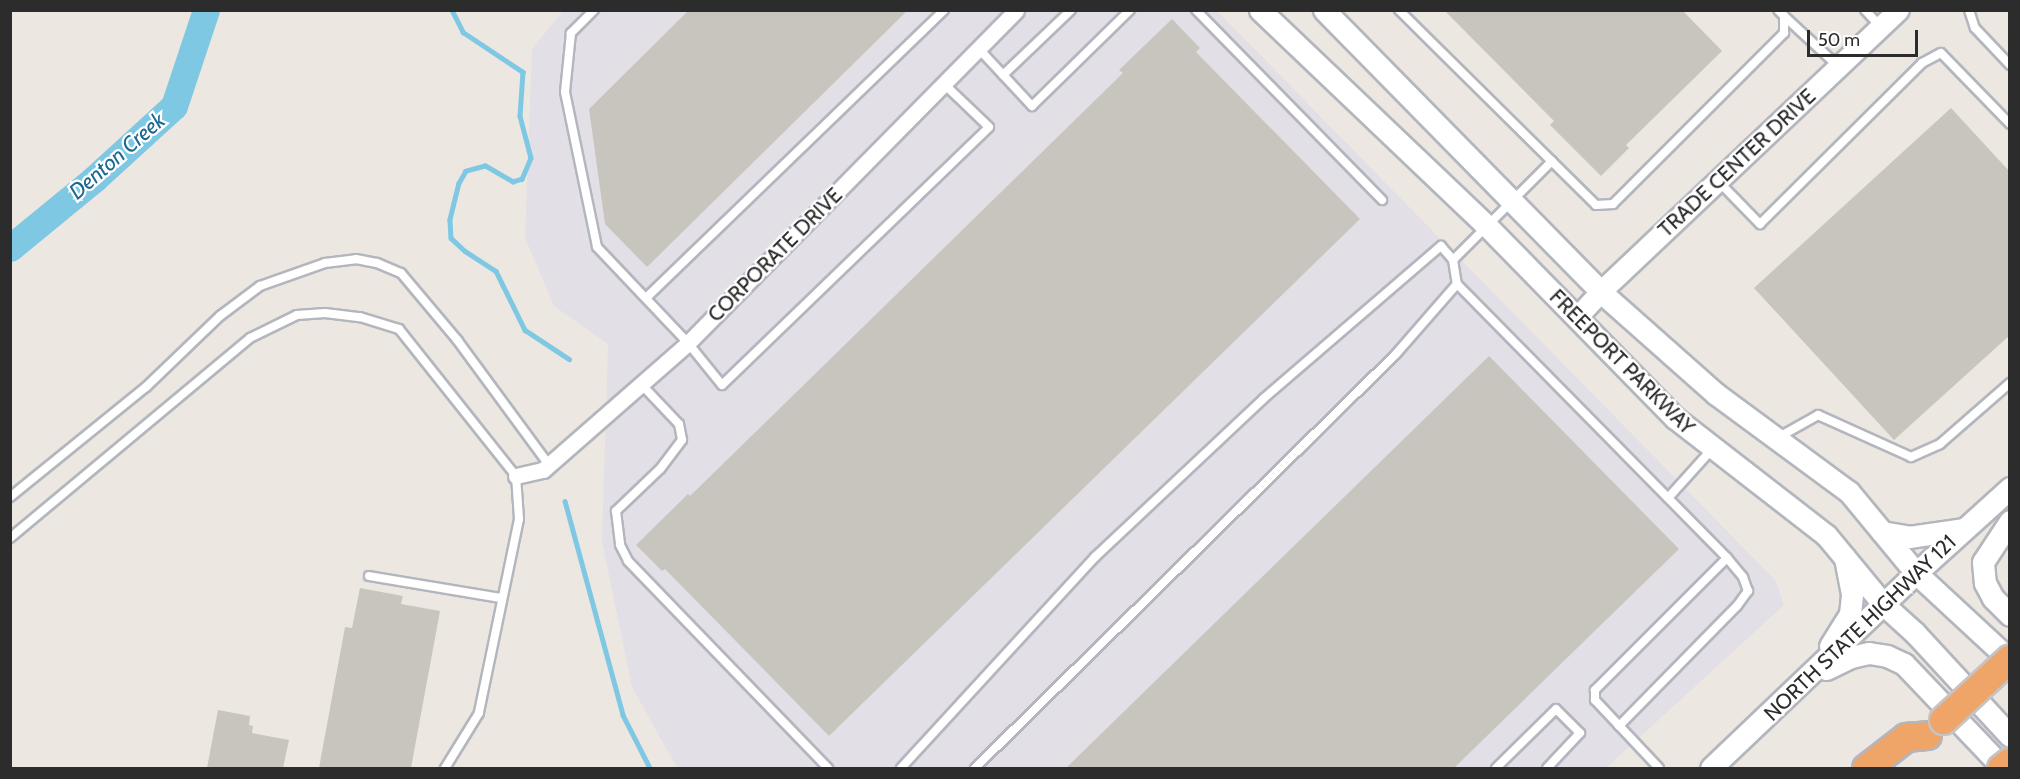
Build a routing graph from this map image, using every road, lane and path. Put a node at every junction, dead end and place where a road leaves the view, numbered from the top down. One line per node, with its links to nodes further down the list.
1 (594, 10): 29 (lane)
2 (944, 10): 29 (lane)
3 (1017, 10): 15 (street, CORPORATE DRIVE)
4 (1071, 10): 18 (lane)
5 (1130, 10): 18 (lane)
6 (1196, 10): 23 (lane)
7 (1260, 10): 25 (main road, FREEPORT PARKWAY)
8 (1324, 10): 24 (main road, FREEPORT PARKWAY)
9 (1399, 10): 21 (lane)
10 (1866, 10): 14 (lane)
11 (1899, 10): 14 (street, TRADE CENTER DRIVE)
12 (1969, 10): 16 (lane)
13 (1781, 14): 17 (lane); 21 (lane)
14 (1882, 27): 17 (street, TRADE CENTER DRIVE)
15 (979, 49): 18 (lane); 19 (street, CORPORATE DRIVE)
16 (2010, 65)
17 (1839, 68): 22 (street, TRADE CENTER DRIVE)
18 (1003, 75)
19 (944, 84): 31 (street, CORPORATE DRIVE); 31 (lane)
20 (2010, 124): 22 (lane)
21 (1552, 161): 24 (lane)
22 (1719, 181): 28 (street, TRADE CENTER DRIVE)
23 (1382, 200)
24 (1510, 200): 25 (lane); 28 (main road, FREEPORT PARKWAY)
25 (1486, 225): 26 (lane); 30 (main road, FREEPORT PARKWAY)
26 (1453, 260): 27 (lane); 60 (lane)
27 (1456, 284): 40 (lane); 61 (lane)
28 (1601, 292): 30 (street, TRADE CENTER DRIVE); 34 (main road, FREEPORT PARKWAY)
29 (646, 298): 31 (lane)
30 (1577, 318): 35 (main road, FREEPORT PARKWAY)
31 (688, 343): 33 (street, CORPORATE DRIVE)
32 (2010, 383): 34 (lane)
33 (641, 384): 36 (street, CORPORATE DRIVE); 59 (lane)
34 (1777, 438): 43 (main road, FREEPORT PARKWAY)
35 (1713, 448): 40 (lane); 46 (main road, FREEPORT PARKWAY)
36 (549, 465): 37 (street, CORPORATE DRIVE); 39 (lane)
37 (516, 476): 44 (lane); 49 (lane)
38 (2010, 488): 42 (main road, NORTH STATE HIGHWAY 121)
39 (10, 497)
40 (1668, 498): 45 (lane)
41 (2010, 521): 51 (main road)
42 (1964, 528): 43 (main road); 47 (main road, NORTH STATE HIGHWAY 121)
43 (1882, 532): 47 (main road, FREEPORT PARKWAY)
44 (10, 538)
45 (1727, 558): 54 (lane); 54 (lane)
46 (1845, 558): 50 (main road, FREEPORT PARKWAY); 53 (main road)
47 (1916, 573): 50 (main road, NORTH STATE HIGHWAY 121); 52 (main road, FREEPORT PARKWAY)
48 (369, 576): 49 (lane)
49 (501, 598): 58 (lane)
50 (1884, 605): 53 (main road, NORTH STATE HIGHWAY 121); 56 (main road, FREEPORT PARKWAY)
51 (2010, 615)
52 (2010, 659): 55 (highway, bridge)
53 (1811, 675): 65 (main road, NORTH STATE HIGHWAY 121); 68 (main road)
54 (1619, 726): 64 (lane)
55 (1935, 728): 66 (highway); 67 (highway)
56 (2010, 736)
57 (2010, 761): 68 (highway, bridge)
58 (445, 768)
59 (828, 768)
60 (901, 768)
61 (975, 768)
62 (1496, 768): 63 (lane)
63 (1547, 768)
64 (1659, 768)
65 (1711, 768)
66 (1866, 768)
67 (1891, 768)
68 (2002, 768)

